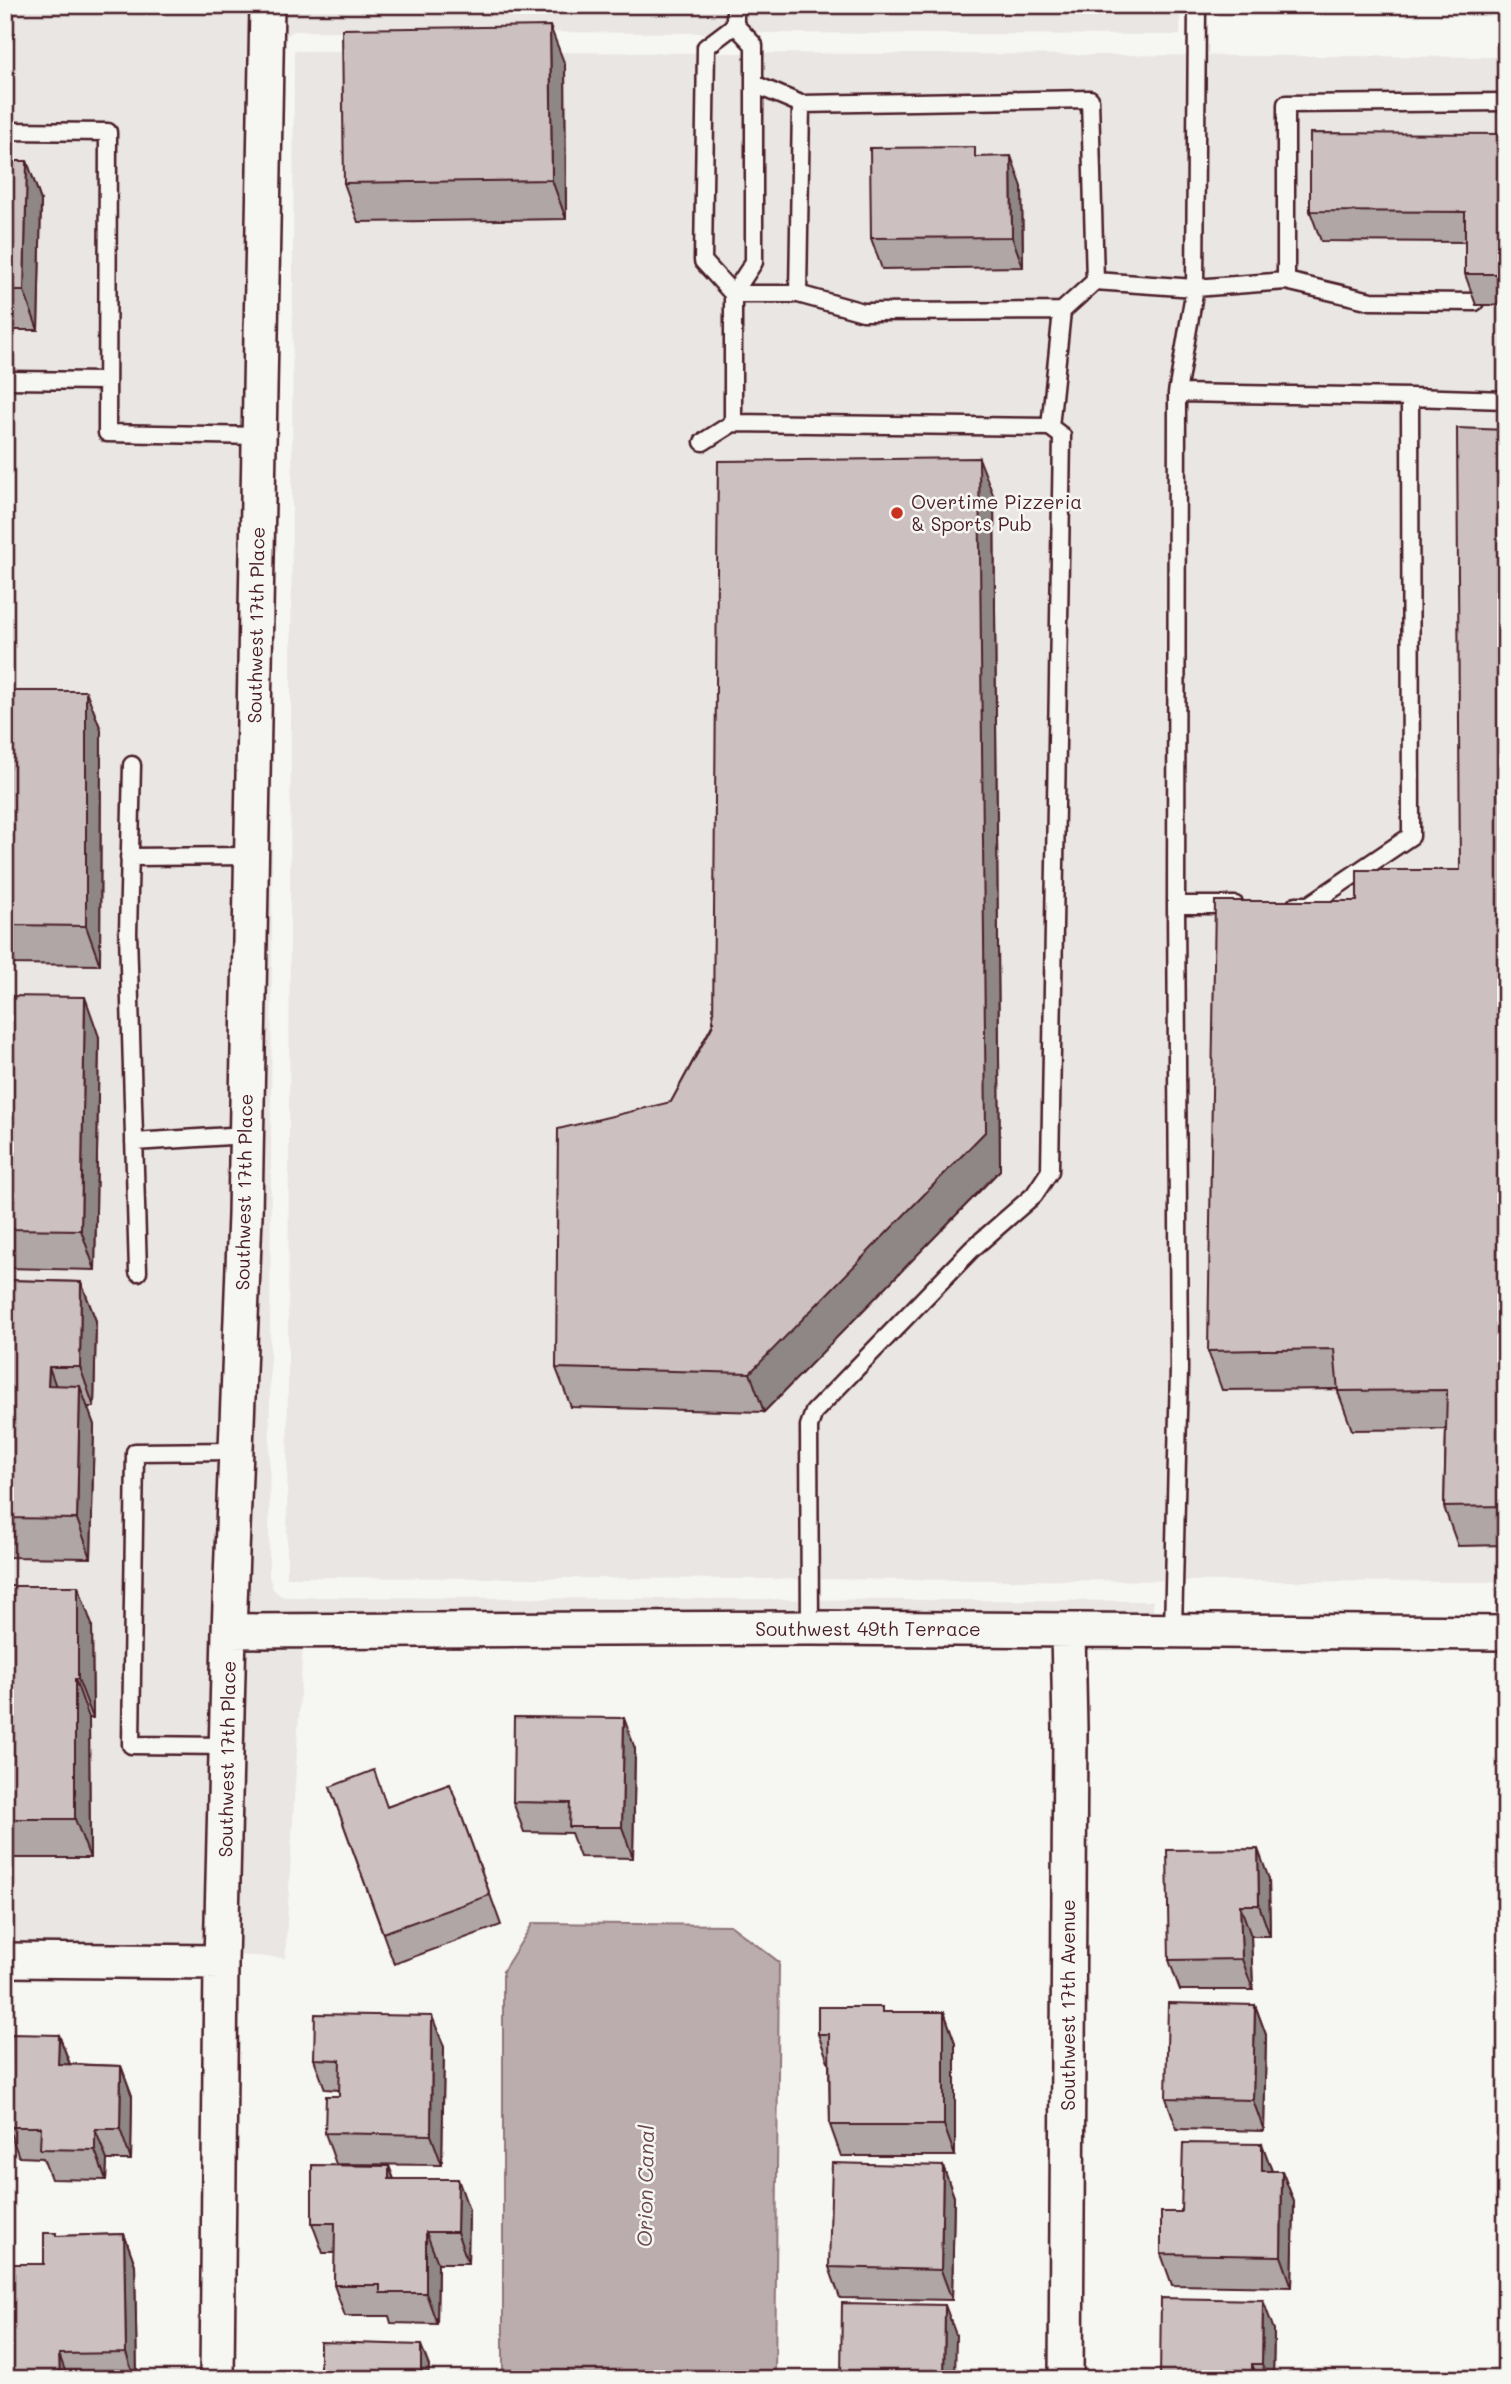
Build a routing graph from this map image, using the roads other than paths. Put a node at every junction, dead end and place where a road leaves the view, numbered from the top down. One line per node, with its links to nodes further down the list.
1 (267, 5): 23 (street, Southwest 17th Place)
2 (735, 5): 4 (lane)
3 (1198, 5): 11 (lane)
4 (735, 24): 5 (lane); 12 (lane)
5 (754, 84): 7 (lane); 12 (lane)
6 (1506, 102): 10 (lane)
7 (801, 104): 9 (lane); 13 (lane)
8 (5, 131): 17 (lane)
9 (1096, 281): 11 (lane); 15 (lane)
10 (1286, 281): 11 (lane); 14 (lane)
11 (1195, 288): 18 (lane)
12 (733, 294): 13 (lane); 21 (lane)
13 (798, 294): 15 (lane)
14 (1475, 302)
15 (1062, 311): 22 (lane)
16 (5, 380): 17 (lane)
17 (107, 381): 23 (lane)
18 (1177, 393): 19 (lane); 28 (lane)
19 (1410, 397): 20 (lane); 30 (lane)
20 (1506, 400)
21 (733, 423): 22 (lane); 24 (lane)
22 (1050, 428): 35 (lane)
23 (259, 436): 26 (street, Southwest 17th Place)
24 (703, 442)
25 (132, 765): 27 (lane)
26 (252, 856): 27 (lane); 31 (street, Southwest 17th Place)
27 (129, 857): 32 (lane)
28 (1175, 905): 29 (lane); 38 (lane)
29 (1255, 905)
30 (1282, 905)
31 (246, 1135): 32 (lane); 34 (street, Southwest 17th Place)
32 (134, 1142): 33 (lane)
33 (138, 1272)
34 (236, 1451): 36 (street, Southwest 17th Place); 40 (lane)
35 (810, 1628): 36 (street, Southwest 49th Terrace); 37 (street, Southwest 49th Terrace)
36 (229, 1631): 40 (street, Southwest 17th Place)
37 (1068, 1631): 38 (street, Southwest 49th Terrace); 44 (street, Southwest 17th Avenue)
38 (1173, 1631): 39 (street, Southwest 49th Terrace)
39 (1506, 1633)
40 (228, 1746): 42 (street, Southwest 17th Place)
41 (5, 1960): 42 (street)
42 (221, 1962): 43 (street, Southwest 17th Place)
43 (217, 2379)
44 (1066, 2379)

